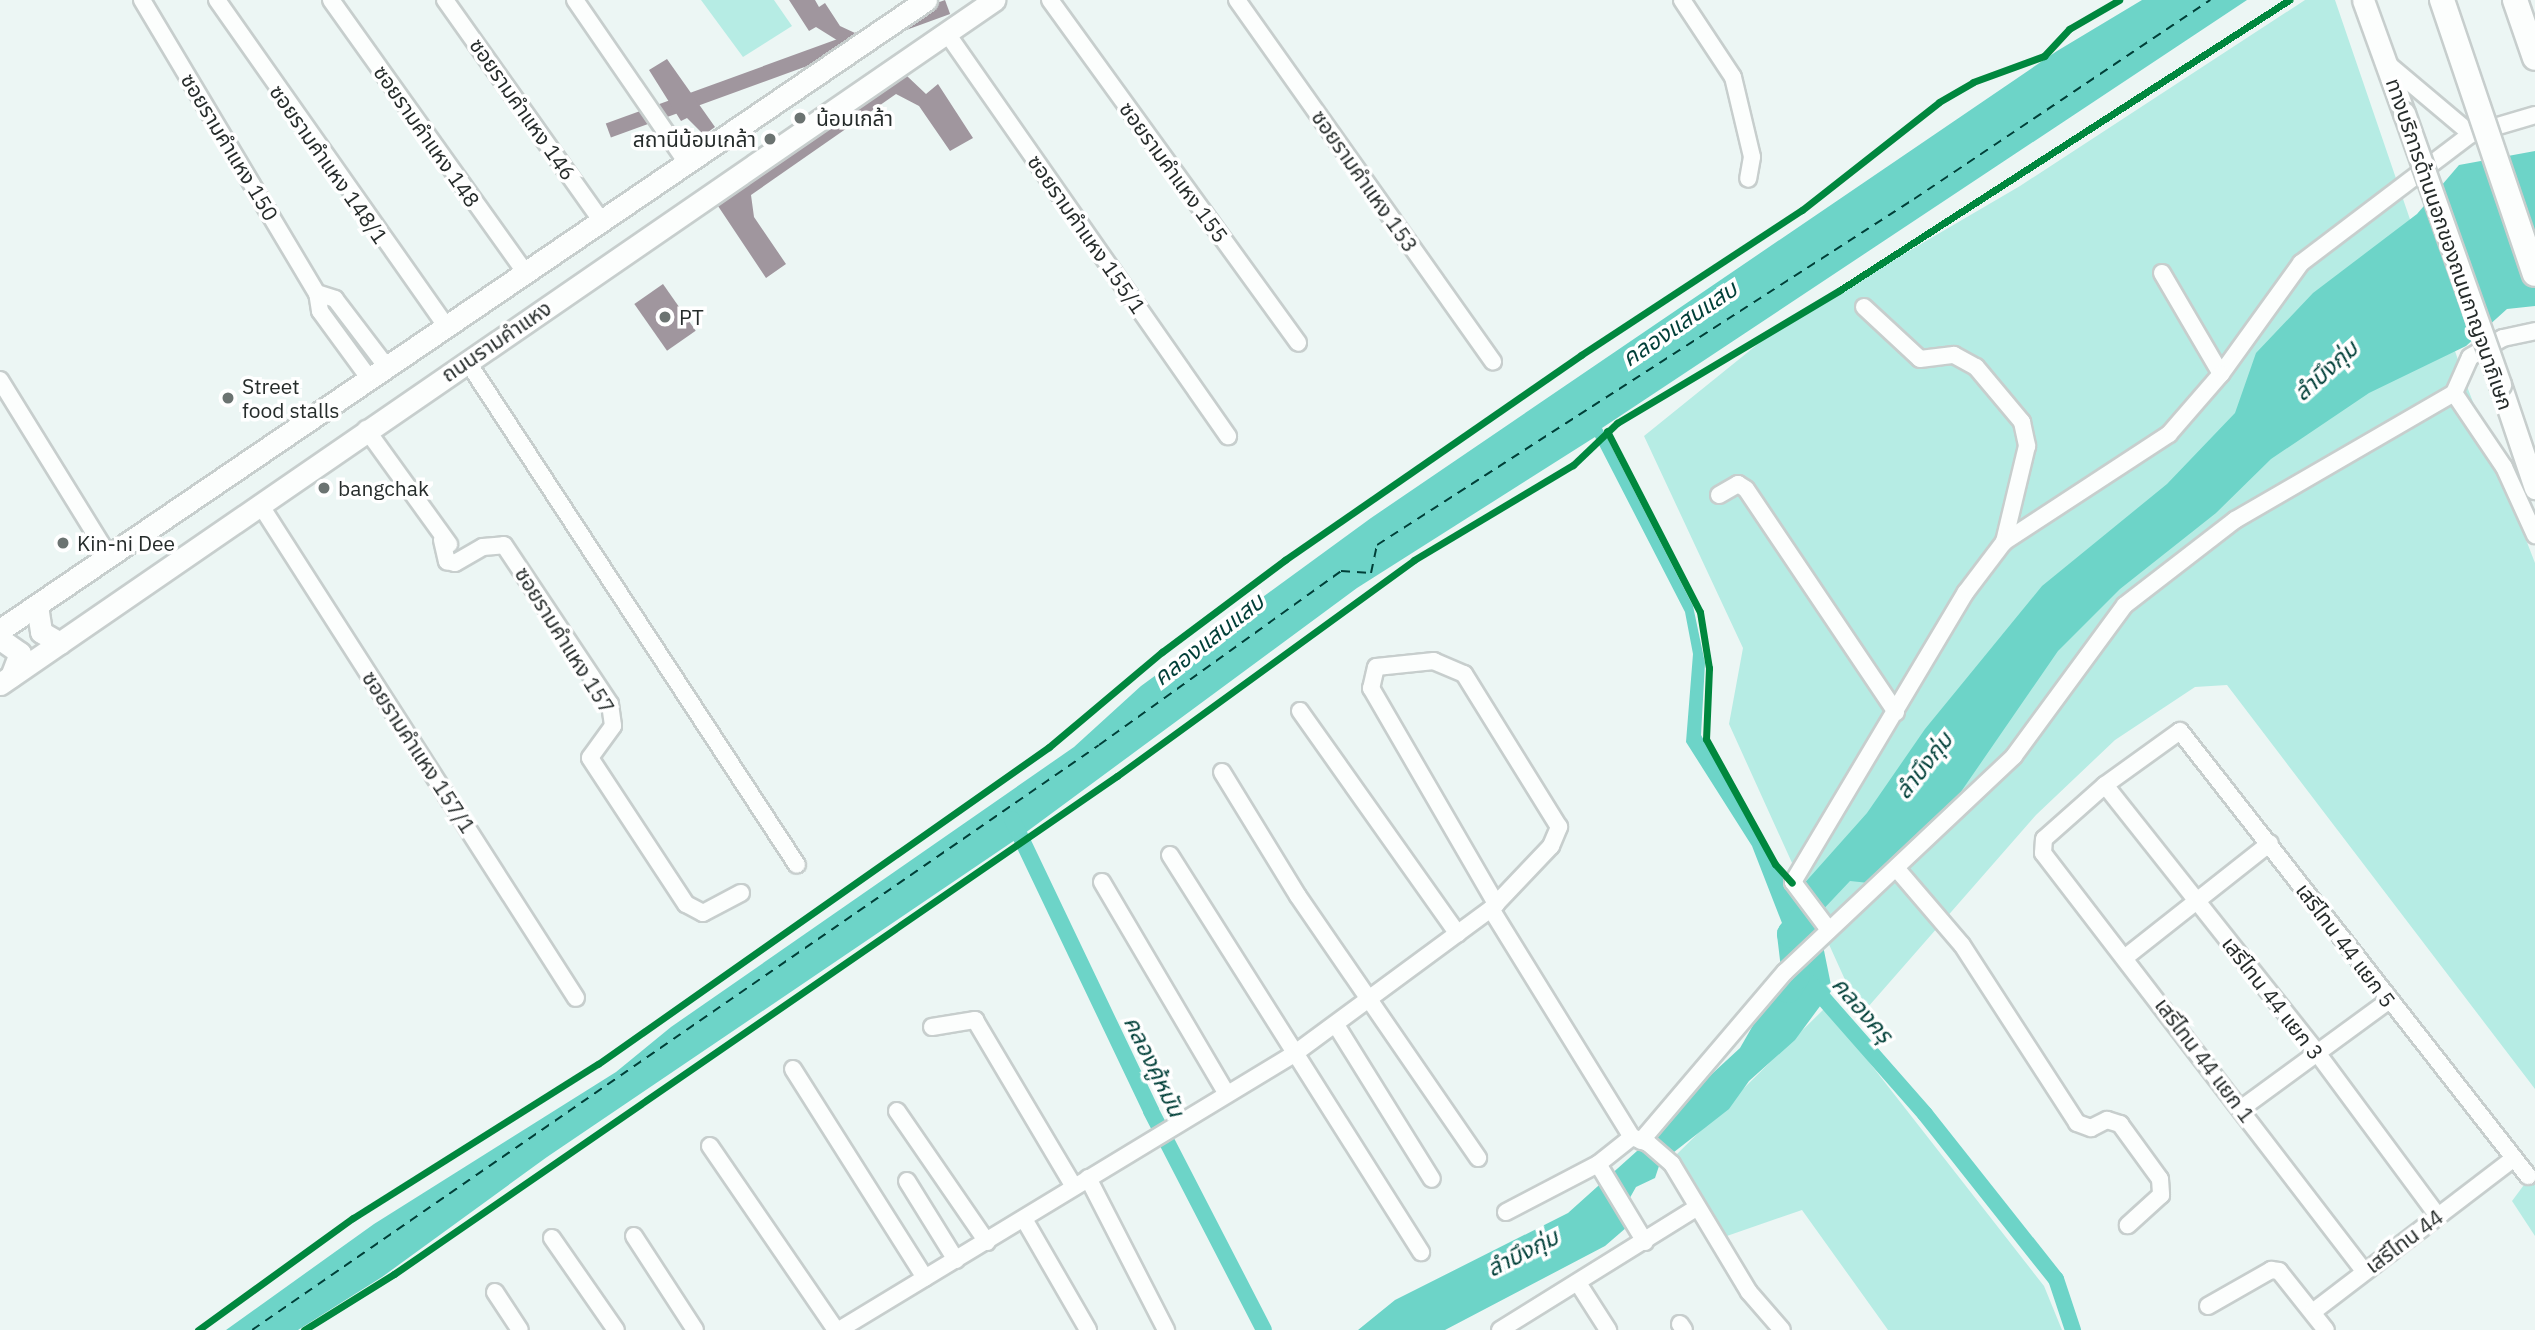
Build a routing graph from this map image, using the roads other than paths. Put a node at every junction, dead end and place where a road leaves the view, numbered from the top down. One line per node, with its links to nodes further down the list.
1 (142, 0): 31 (street, ซอยรามคำแหง 150)
2 (217, 0): 26 (street, ซอยรามคำแหง 148/1)
3 (331, 0): 22 (street, ซอยรามคำแหง 148)
4 (445, 0): 21 (street, ซอยรามคำแหง 146)
5 (575, 0): 19 (street)
6 (926, 0): 19 (main road, ถนนรามคำแหง)
7 (994, 0): 14 (main road, ถนนรามคำแหง)
8 (1050, 0): 28 (street, ซอยรามคำแหง 155)
9 (1237, 0): 30 (street, ซอยรามคำแหง 153)
10 (1682, 0): 20 (street)
11 (2442, 0): 24 (highway, bridge)
12 (2515, 0): 15 (highway)
13 (2364, 1): 16 (main road, ทางบริการด้านนอกของถนนกาญจนาภิเษก)
14 (946, 32): 29 (main road, ถนนรามคำแหง); 36 (street, ซอยรามคำแหง 155/1)
15 (2535, 58)
16 (2388, 64): 18 (street); 37 (main road, ทางบริการด้านนอกของถนนกาญจนาภิเษก, bridge)
17 (2535, 116): 18 (street)
18 (2471, 134): 32 (street)
19 (687, 163): 21 (main road, ถนนรามคำแหง)
20 (1748, 179)
21 (600, 219): 22 (main road, ถนนรามคำแหง)
22 (524, 271): 26 (main road, ถนนรามคำแหง)
23 (2162, 273): 32 (street)
24 (2535, 274)
25 (1864, 307): 41 (street)
26 (445, 325): 31 (main road, ถนนรามคำแหง)
27 (2535, 331): 34 (street)
28 (1298, 343)
29 (467, 361): 35 (main road, ถนนรามคำแหง); 54 (street)
30 (1493, 362)
31 (377, 372): 42 (main road, ถนนรามคำแหง)
32 (2221, 374): 41 (street)
33 (0, 380): 42 (street)
34 (2454, 393): 40 (street); 55 (street)
35 (366, 429): 39 (main road, ถนนรามคำแหง); 57 (street, ซอยรามคำแหง 157)
36 (1228, 436)
37 (2535, 488)
38 (1719, 495): 49 (street)
39 (261, 506): 46 (main road, ถนนรามคำแหง); 63 (street, ซอยรามคำแหง 157/1)
40 (2535, 535)
41 (2004, 541): 49 (street)
42 (110, 558): 43 (main road, ถนนรามคำแหง)
43 (37, 606): 44 (main road, ถนนรามคำแหง); 46 (main road)
44 (0, 630)
45 (0, 639): 47 (main road)
46 (60, 643): 47 (main road, ถนนรามคำแหง)
47 (6, 680)
48 (1300, 711): 61 (street)
49 (1896, 712): 60 (street)
50 (1222, 772): 64 (street)
51 (2105, 785): 52 (street, เสรีไทน 44 แยก 5); 58 (street, เสรีไทน 44 แยก 3); 62 (street, เสรีไทน 44 แยก 1)
52 (2270, 843): 58 (street); 65 (street, เสรีไทน 44 แยก 5)
53 (1170, 855): 68 (street)
54 (797, 865)
55 (1896, 869): 60 (street); 87 (street)
56 (1102, 882): 71 (street)
57 (741, 893)
58 (2198, 903): 62 (street); 69 (street, เสรีไทน 44 แยก 3)
59 (1494, 907): 59 (street); 61 (street); 74 (street)
60 (1825, 929): 74 (street)
61 (1458, 934): 64 (street)
62 (2127, 956): 72 (street, เสรีไทน 44 แยก 1)
63 (576, 998)
64 (1372, 1000): 66 (street); 76 (street)
65 (2388, 1001): 69 (street); 77 (street, เสรีไทน 44 แยก 5)
66 (1336, 1025): 68 (street); 80 (street)
67 (932, 1027): 82 (street)
68 (1294, 1054): 71 (street); 92 (street)
69 (2318, 1054): 72 (street); 85 (street, เสรีไทน 44 แยก 3)
70 (793, 1069): 95 (street)
71 (1227, 1094): 82 (street)
72 (2242, 1108): 94 (street, เสรีไทน 44 แยก 1)
73 (897, 1111): 90 (street)
74 (1640, 1140): 78 (street); 83 (street)
75 (710, 1146): 103 (street)
76 (1478, 1158)
77 (2514, 1159): 79 (street, เสรีไทน 44 แยก 5); 85 (street, เสรีไทน 44)
78 (1602, 1170): 84 (street); 91 (street)
79 (2528, 1176)
80 (1432, 1179)
81 (907, 1181): 93 (street)
82 (1081, 1183): 86 (street); 105 (street)
83 (1696, 1208): 91 (street); 108 (street)
84 (1506, 1212)
85 (2437, 1215): 94 (street, เสรีไทน 44)
86 (1024, 1219): 90 (street); 104 (street)
87 (2128, 1225)
88 (634, 1236): 102 (street)
89 (552, 1238): 101 (street)
90 (987, 1242): 93 (street)
91 (1645, 1242): 96 (street)
92 (1421, 1252)
93 (956, 1260): 95 (street)
94 (2364, 1271): 99 (street, เสรีไทน 44)
95 (925, 1278): 103 (street)
96 (1578, 1283): 106 (street); 107 (street)
97 (495, 1292): 100 (street)
98 (2208, 1306): 99 (street)
99 (2314, 1311): 109 (street)
100 (520, 1330)
101 (616, 1330)
102 (695, 1330)
103 (837, 1330)
104 (1088, 1330)
105 (1166, 1330)
106 (1500, 1330)
107 (1608, 1330)
108 (1782, 1330)
109 (2326, 1330)

